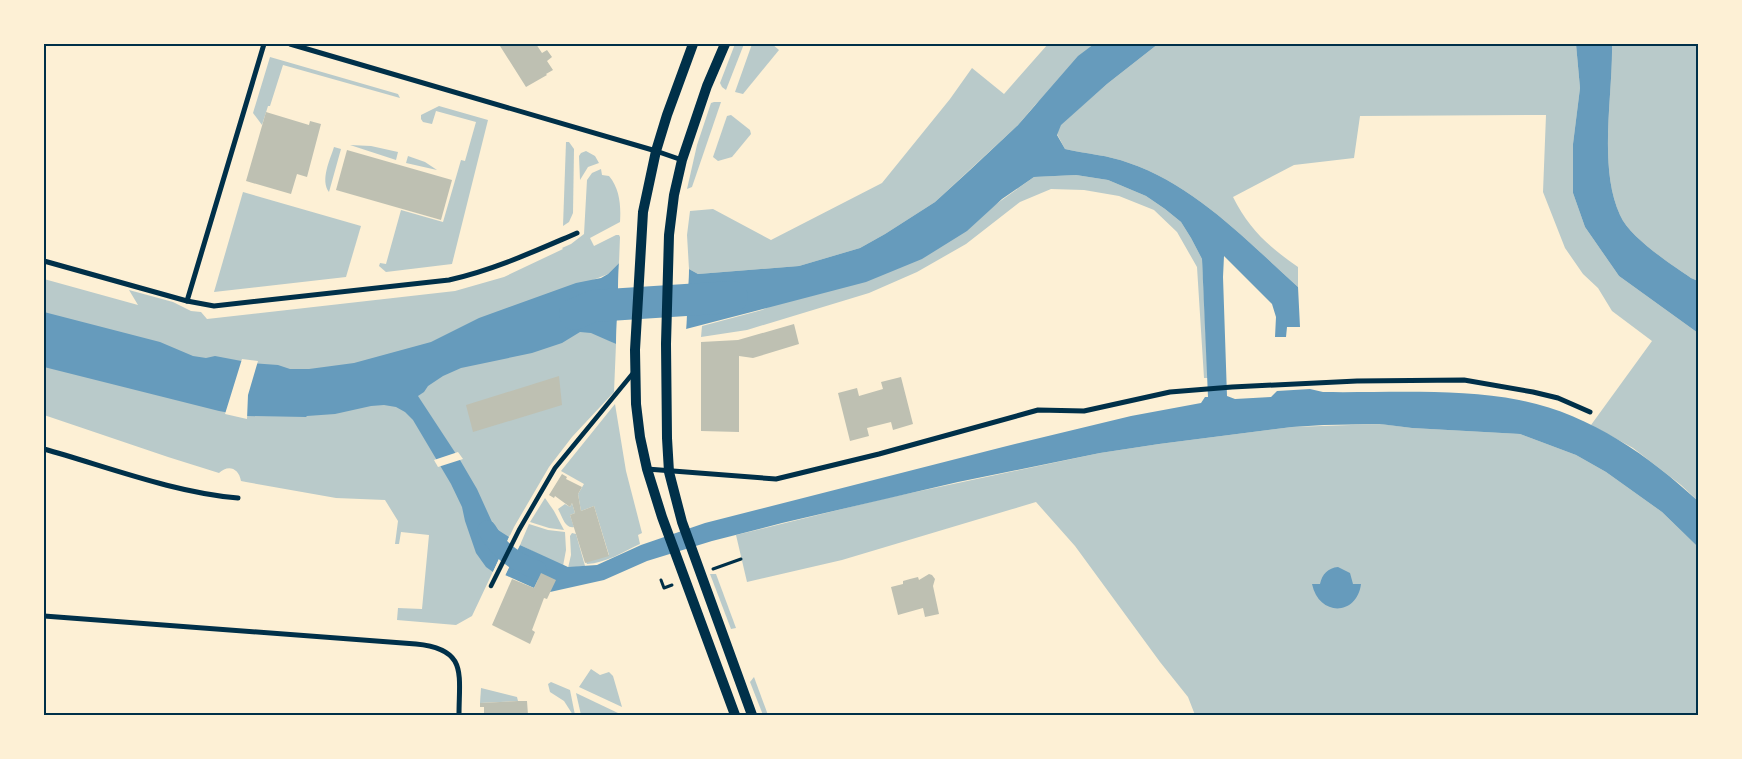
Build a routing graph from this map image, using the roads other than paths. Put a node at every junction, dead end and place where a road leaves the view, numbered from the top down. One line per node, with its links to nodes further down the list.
1 (264, 44): 9 (street)
2 (290, 44): 5 (street)
3 (693, 44): 5 (main road)
4 (725, 44): 6 (main road)
5 (656, 151): 6 (street); 10 (main road)
6 (682, 160): 14 (main road)
7 (578, 233): 9 (street)
8 (44, 261): 9 (street)
9 (187, 301)
10 (635, 372): 13 (main road); 16 (street)
11 (1590, 412): 14 (street)
12 (44, 449): 15 (street)
13 (647, 469): 14 (street); 19 (main road)
14 (669, 472): 20 (main road)
15 (238, 498)
16 (492, 586)
17 (44, 616): 18 (street)
18 (459, 715)
19 (735, 715)
20 (752, 715)

